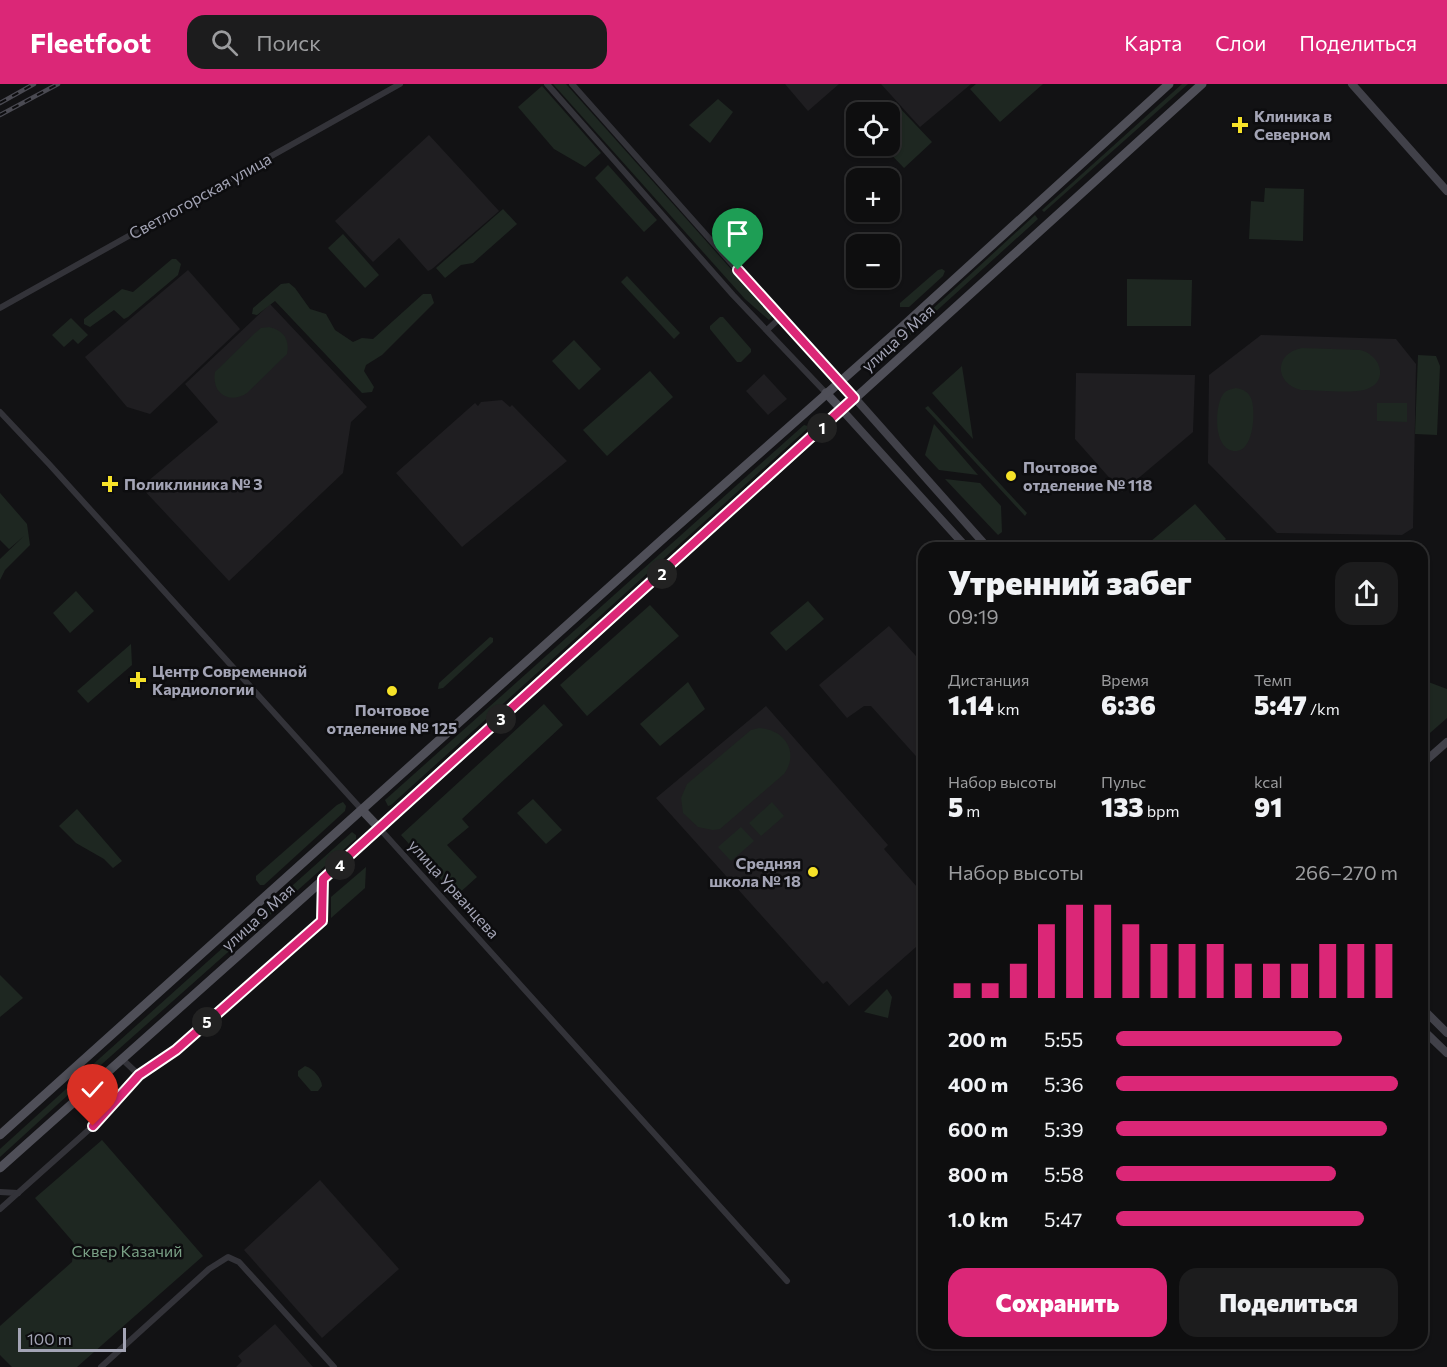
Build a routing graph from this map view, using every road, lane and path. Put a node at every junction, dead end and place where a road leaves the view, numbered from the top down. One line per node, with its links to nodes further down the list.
1 (400, 84): 8 (street, Светлогорская улица)
2 (547, 84): 10 (street)
3 (572, 84): 9 (street)
4 (1169, 84): 11 (main road, улица 9 Мая)
5 (1202, 84): 13 (main road, улица 9 Мая)
6 (1352, 84): 7 (main road)
7 (1447, 191)
8 (0, 308)
9 (780, 318): 10 (street); 11 (street)
10 (767, 330): 12 (street)
11 (840, 381): 12 (main road, улица 9 Мая); 13 (main road)
12 (826, 393): 14 (main road); 20 (main road, улица 9 Мая)
13 (854, 398): 14 (main road, улица 9 Мая); 17 (main road)
14 (842, 410): 16 (main road); 21 (main road, улица 9 Мая)
15 (0, 412): 20 (street, улица Урванцева)
16 (962, 542)
17 (983, 542)
18 (1447, 742): 19 (main road)
19 (1428, 759)
20 (362, 810): 21 (main road, улица Урванцева); 29 (main road, улица 9 Мая)
21 (380, 829): 22 (main road, улица 9 Мая); 34 (street, улица Урванцева)
22 (323, 879): 27 (main road, улица 9 Мая); 28 (street)
23 (1428, 1014): 24 (main road)
24 (1447, 1033)
25 (1428, 1035): 26 (main road)
26 (1447, 1053)
27 (122, 1059): 28 (street); 30 (main road, улица 9 Мая)
28 (139, 1075): 32 (street)
29 (0, 1135)
30 (0, 1168)
31 (0, 1192): 32 (street)
32 (18, 1193): 33 (street)
33 (0, 1209)
34 (787, 1281)
35 (101, 1367): 36 (street)
36 (334, 1367)

